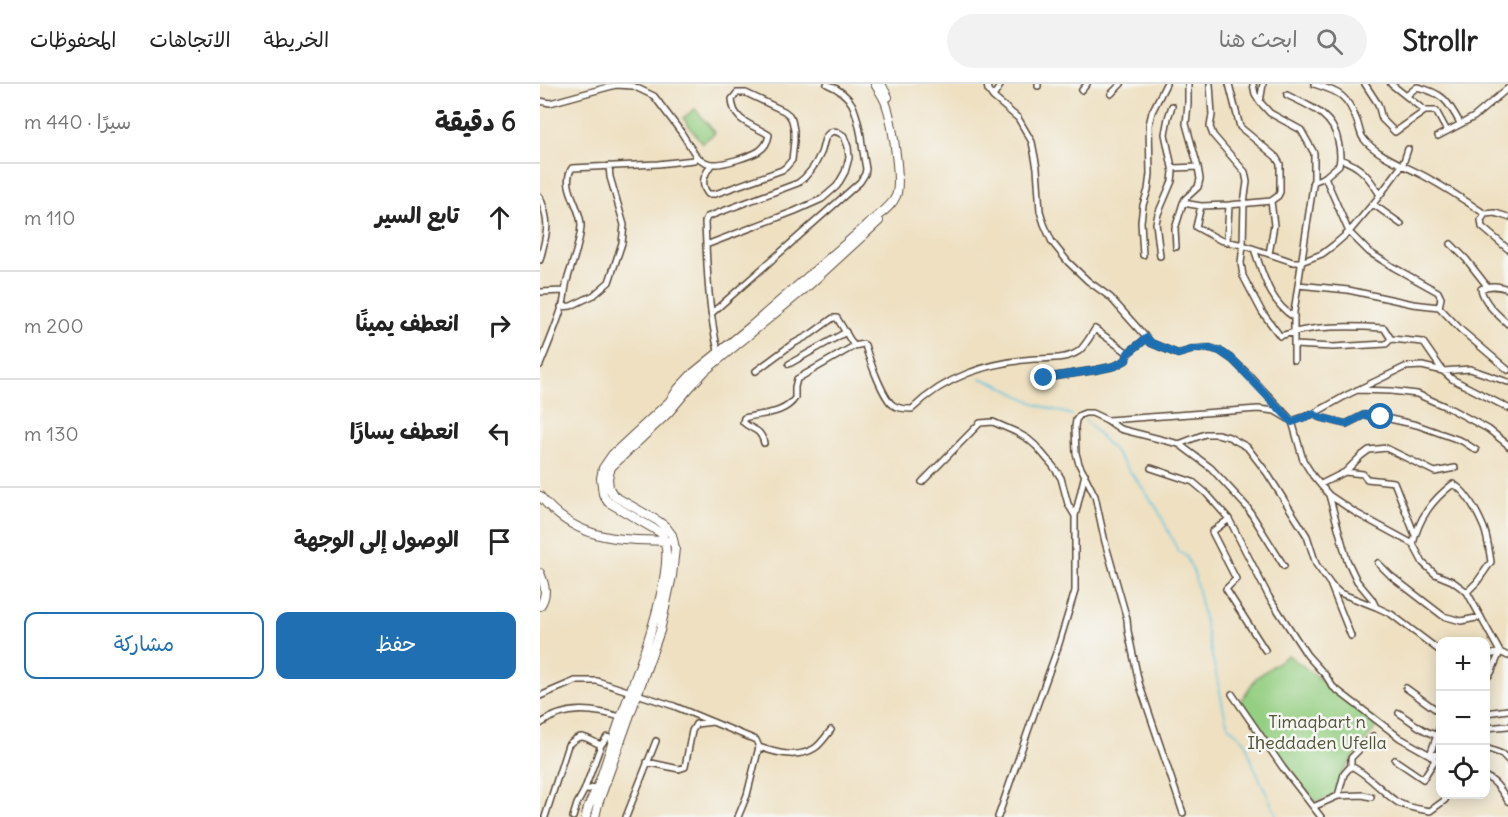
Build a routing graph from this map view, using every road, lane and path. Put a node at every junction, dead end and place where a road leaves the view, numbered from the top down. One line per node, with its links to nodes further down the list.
1 (826, 84): 73 (street)
2 (875, 84): 83 (street)
3 (881, 84): 83 (street)
4 (987, 84): 22 (street)
5 (1001, 84): 22 (street)
6 (1088, 84): 18 (street)
7 (1121, 84): 19 (street)
8 (1166, 84): 50 (street)
9 (1188, 84): 36 (street)
10 (1210, 84): 43 (street)
11 (1229, 84): 42 (street)
12 (1253, 84): 24 (street)
13 (1263, 84): 24 (street)
14 (1314, 84): 33 (street)
15 (1365, 84): 26 (street)
16 (1391, 84): 21 (street)
17 (1508, 88): 27 (street)
18 (1082, 90)
19 (1111, 94)
20 (1287, 95): 32 (street)
21 (1406, 96): 26 (street); 27 (street)
22 (993, 97): 78 (street)
23 (540, 100): 31 (street)
24 (1260, 102): 39 (street)
25 (1172, 106): 37 (street)
26 (1425, 111): 28 (street)
27 (1460, 123): 28 (street)
28 (1447, 131): 29 (street)
29 (1438, 136)
30 (1408, 149): 33 (street)
31 (696, 156): 34 (street); 35 (street)
32 (1340, 159): 38 (street); 40 (street)
33 (1403, 164): 40 (street); 48 (street)
34 (711, 165): 34 (street)
35 (609, 166): 69 (street); 71 (street)
36 (1198, 167): 37 (street); 44 (street)
37 (1173, 168): 51 (street)
38 (1325, 177): 39 (street); 53 (street)
39 (1314, 182): 65 (street)
40 (1380, 195): 45 (street)
41 (540, 197): 64 (street)
42 (1271, 201): 43 (street); 61 (street)
43 (1244, 203): 46 (street); 57 (street)
44 (1183, 204): 47 (street); 58 (street)
45 (1373, 204): 52 (street); 53 (street)
46 (1229, 205): 47 (street); 54 (street)
47 (1201, 206): 54 (street)
48 (1485, 214): 49 (street); 60 (street)
49 (1508, 217)
50 (1140, 222): 51 (street); 62 (street)
51 (1156, 223): 63 (street)
52 (1401, 224)
53 (1349, 232): 65 (street); 72 (street)
54 (1227, 242): 57 (street)
55 (1451, 244): 67 (street)
56 (706, 245): 56 (street); 73 (street)
57 (1243, 245): 59 (street); 76 (street)
58 (1176, 247)
59 (1254, 249): 61 (street); 74 (street)
60 (1508, 249)
61 (1269, 254): 65 (street)
62 (1143, 255)
63 (1160, 256)
64 (540, 260)
65 (1301, 262): 66 (street)
66 (1298, 285): 72 (street); 74 (street)
67 (1487, 286): 68 (street); 75 (street)
68 (1508, 290)
69 (564, 291): 70 (street); 71 (street)
70 (540, 292)
71 (561, 307): 86 (street)
72 (1439, 308): 87 (street)
73 (712, 313): 83 (street)
74 (1294, 317): 76 (street)
75 (1508, 324)
76 (1294, 331): 79 (street); 80 (street)
77 (846, 332): 81 (street); 85 (street); 88 (street)
78 (1147, 338): 82 (street); 96 (street)
79 (1390, 339): 80 (street); 89 (street)
80 (1294, 345): 84 (street)
81 (854, 346): 82 (street); 97 (street)
82 (1128, 353): 90 (street)
83 (719, 356): 112 (street)
84 (1294, 360)
85 (789, 364)
86 (540, 365)
87 (1508, 370)
88 (756, 371)
89 (1443, 371): 91 (street); 92 (street); 93 (street)
90 (1044, 378)
91 (1508, 382)
92 (1356, 390): 94 (street); 99 (street)
93 (1508, 408)
94 (1313, 414): 96 (street); 100 (street)
95 (1107, 420): 96 (street); 98 (street); 104 (street)
96 (1292, 422): 106 (street)
97 (764, 443)
98 (1179, 444): 115 (street); 117 (street)
99 (1508, 446)
100 (1476, 450)
101 (1151, 468): 110 (street)
102 (1455, 468): 103 (street)
103 (1345, 472): 106 (street); 111 (street)
104 (1085, 474): 109 (street); 165 (street)
105 (922, 482): 109 (street)
106 (1321, 484): 107 (street)
107 (1329, 495): 113 (street); 120 (street)
108 (540, 496): 112 (street)
109 (1075, 516): 171 (street)
110 (1229, 519): 124 (street); 152 (street)
111 (1415, 535): 113 (street); 118 (street)
112 (669, 541): 130 (street)
113 (1413, 544): 118 (street)
114 (1378, 563): 121 (street)
115 (1284, 566)
116 (540, 573): 119 (street)
117 (1331, 585): 120 (street); 122 (street)
118 (1467, 592): 121 (street)
119 (540, 606)
120 (1376, 608): 123 (street)
121 (1481, 617): 125 (street)
122 (1351, 636)
123 (1436, 648)
124 (1265, 650)
125 (1500, 652): 126 (street); 127 (street); 128 (street)
126 (1490, 655)
127 (1508, 656)
128 (1490, 674)
129 (1406, 688): 133 (street)
130 (633, 693): 132 (street); 137 (street); 138 (street)
131 (1232, 694): 164 (street)
132 (540, 696)
133 (1436, 710)
134 (1508, 710): 135 (street)
135 (1490, 712)
136 (1399, 713): 143 (street)
137 (624, 718): 139 (street); 145 (street); 158 (street)
138 (714, 722): 149 (street); 155 (street)
139 (540, 724)
140 (1508, 726): 141 (street)
141 (1490, 728)
142 (831, 730): 149 (street)
143 (1436, 735)
144 (1373, 736): 156 (street)
145 (613, 739): 148 (street); 158 (street)
146 (656, 741): 155 (street)
147 (1436, 742): 152 (street)
148 (601, 745): 159 (street); 167 (street)
149 (759, 747): 170 (street)
150 (1490, 750): 154 (street)
151 (1436, 754): 152 (street)
152 (1430, 755): 153 (street)
153 (1395, 760)
154 (1508, 760)
155 (647, 762): 169 (street)
156 (1351, 766): 160 (street); 162 (street)
157 (1490, 779): 163 (street)
158 (602, 785): 159 (street); 166 (street)
159 (584, 791): 168 (street)
160 (1338, 796): 161 (street); 164 (street)
161 (1371, 797)
162 (1446, 799)
163 (1508, 801)
164 (1313, 807): 172 (street)
165 (1183, 813)
166 (593, 815)
167 (545, 817)
168 (573, 817)
169 (626, 817)
170 (738, 817)
171 (998, 817)
172 (1321, 817)

